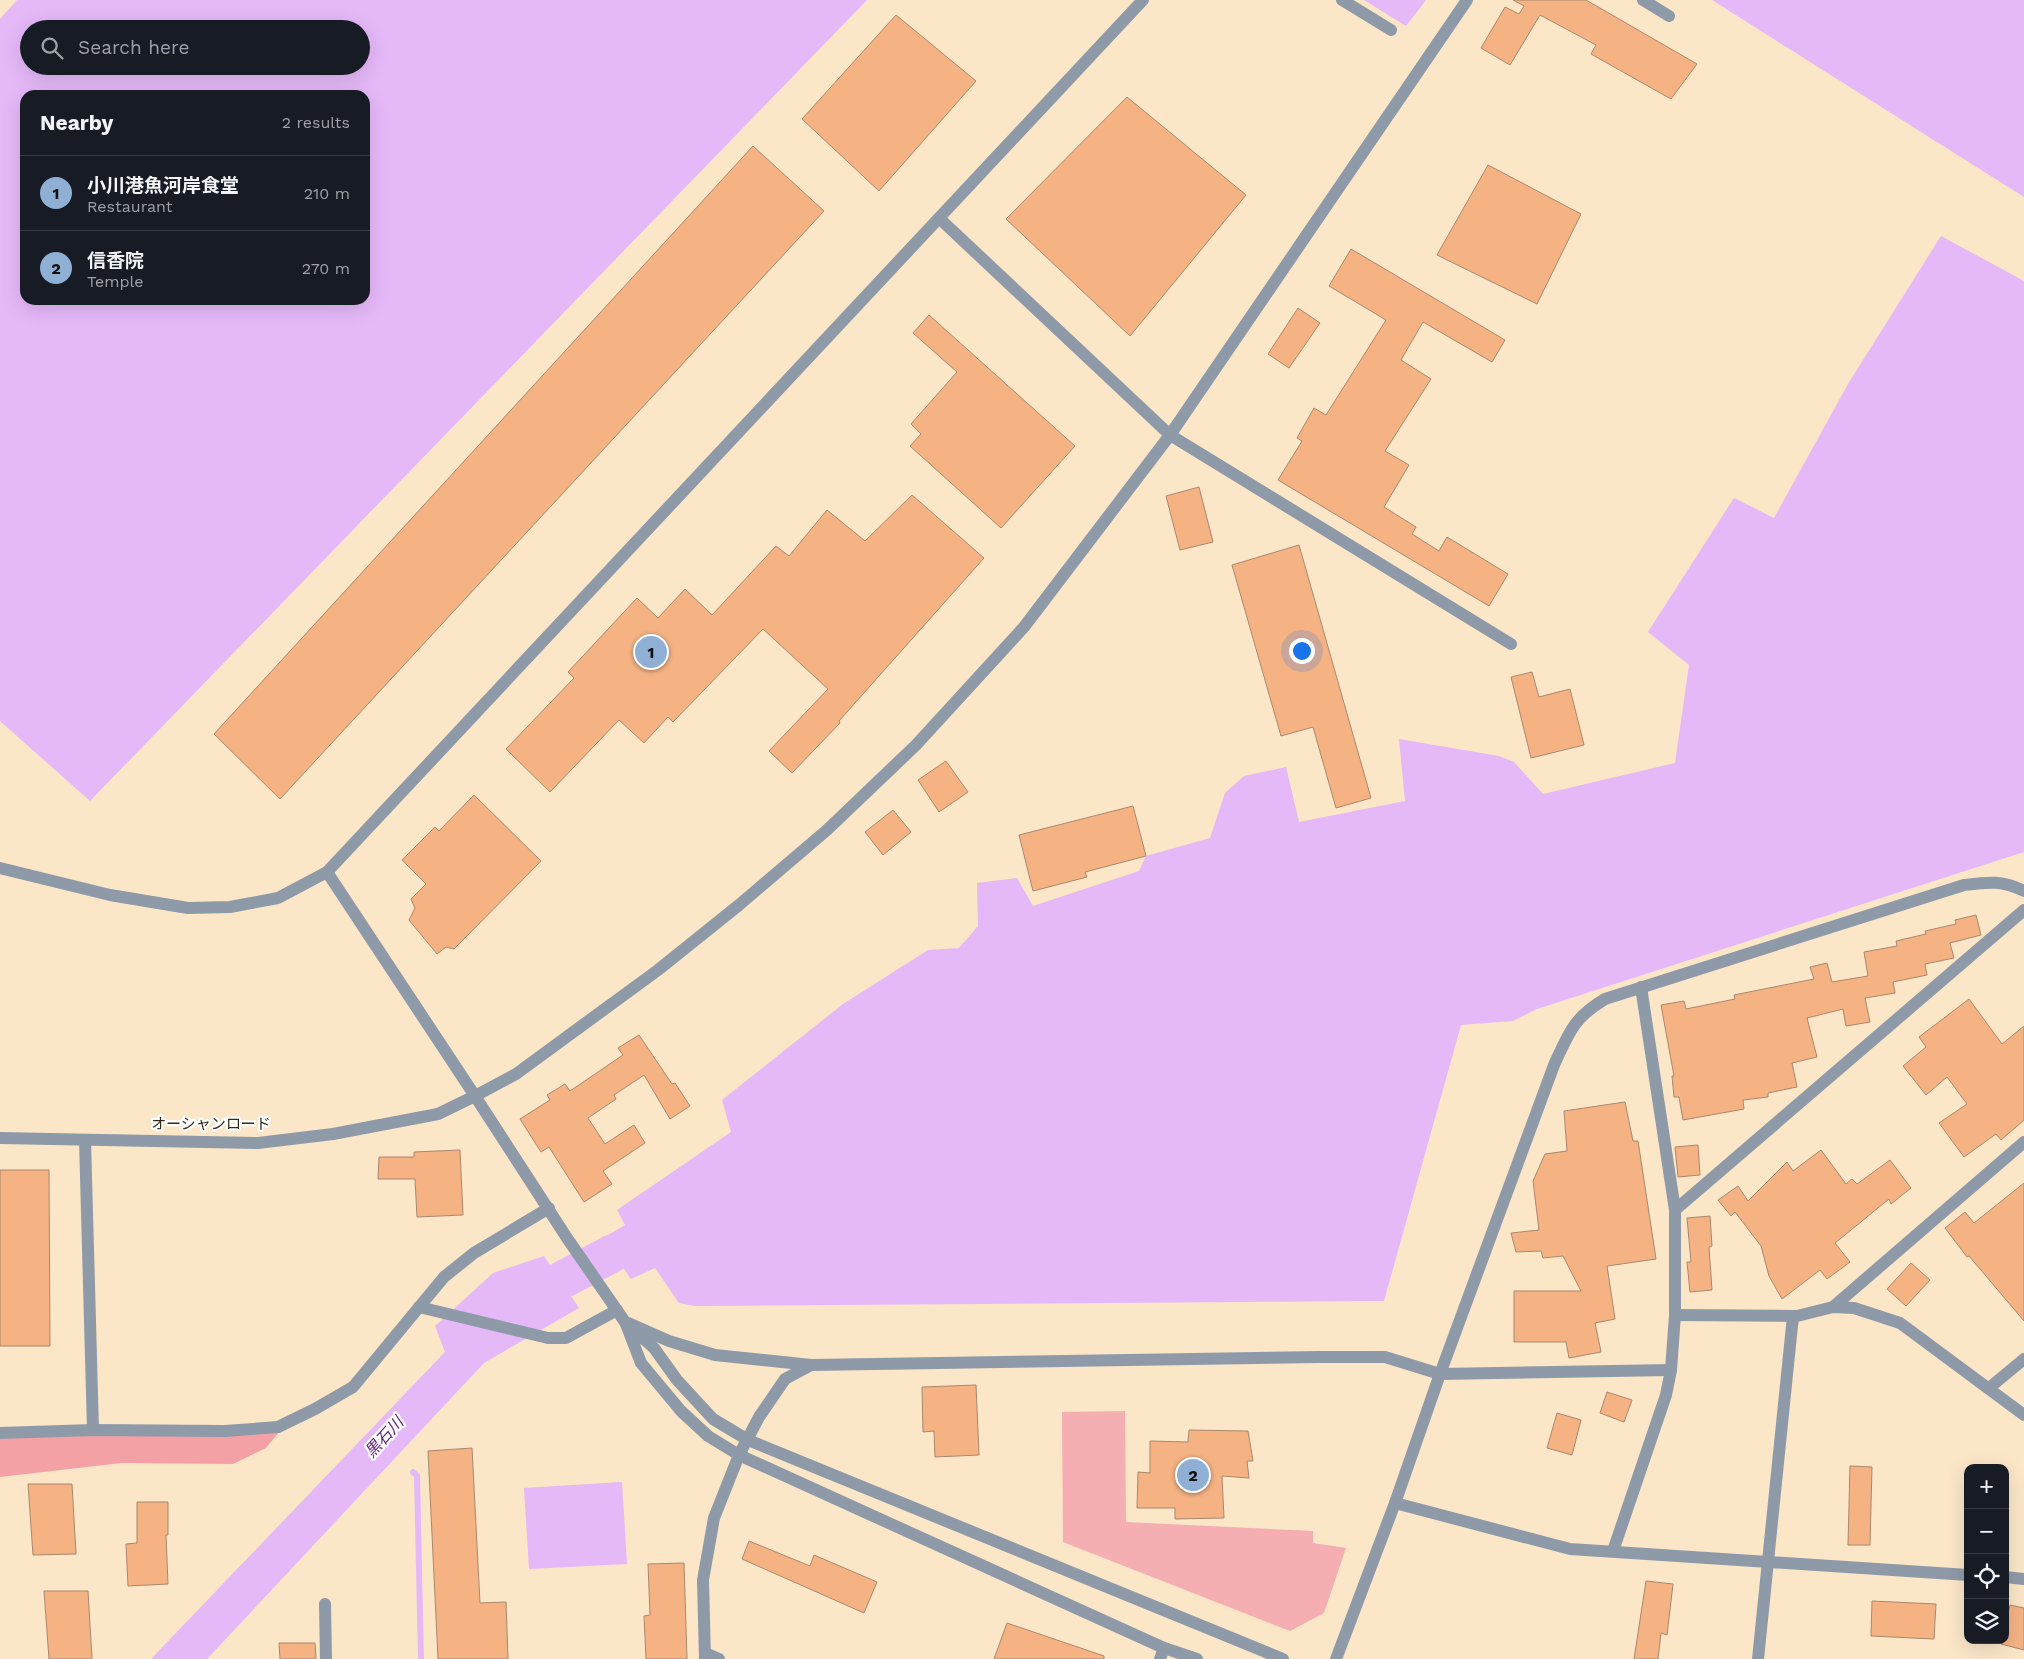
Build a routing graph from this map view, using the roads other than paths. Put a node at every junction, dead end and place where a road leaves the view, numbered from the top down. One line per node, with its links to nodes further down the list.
1 (1143, 0): 7 (street)
2 (1342, 0): 6 (street)
3 (1467, 0): 8 (street, オーシャンロード)
4 (1643, 0): 5 (street)
5 (1669, 16)
6 (1391, 30)
7 (940, 219): 8 (street); 11 (street)
8 (1170, 435): 9 (street); 15 (street, オーシャンロード)
9 (1511, 644)
10 (0, 868): 11 (street)
11 (327, 872): 15 (street)
12 (2024, 891): 14 (street)
13 (2024, 910): 20 (street)
14 (1641, 987): 20 (street); 30 (street)
15 (475, 1096): 17 (street, オーシャンロード); 19 (street)
16 (0, 1138): 17 (street, オーシャンロード)
17 (85, 1140): 33 (street)
18 (2024, 1142): 22 (street)
19 (549, 1208): 21 (street); 23 (street)
20 (1675, 1210): 24 (street)
21 (419, 1307): 23 (street); 33 (street)
22 (1833, 1307): 25 (street); 31 (street)
23 (617, 1310): 26 (street)
24 (1675, 1315): 25 (street); 29 (street)
25 (1792, 1316): 39 (street)
26 (625, 1322): 28 (street); 35 (street); 36 (street)
27 (2024, 1359): 31 (street)
28 (811, 1365): 30 (street); 35 (street)
29 (1671, 1370): 30 (street); 38 (street)
30 (1440, 1374): 37 (street)
31 (1989, 1388): 32 (street)
32 (2024, 1415)
33 (93, 1430): 34 (street)
34 (0, 1433)
35 (748, 1440): 36 (street); 49 (street)
36 (739, 1455): 44 (street); 45 (street)
37 (1395, 1503): 38 (street); 50 (street)
38 (1613, 1550): 39 (street)
39 (1768, 1562): 40 (street); 51 (street)
40 (1964, 1575)
41 (2009, 1577): 42 (street)
42 (2024, 1579)
43 (325, 1604): 46 (street)
44 (1162, 1653): 48 (street)
45 (705, 1656): 47 (street)
46 (326, 1659)
47 (718, 1659)
48 (1197, 1659)
49 (1282, 1659)
50 (1336, 1659)
51 (1758, 1659)

